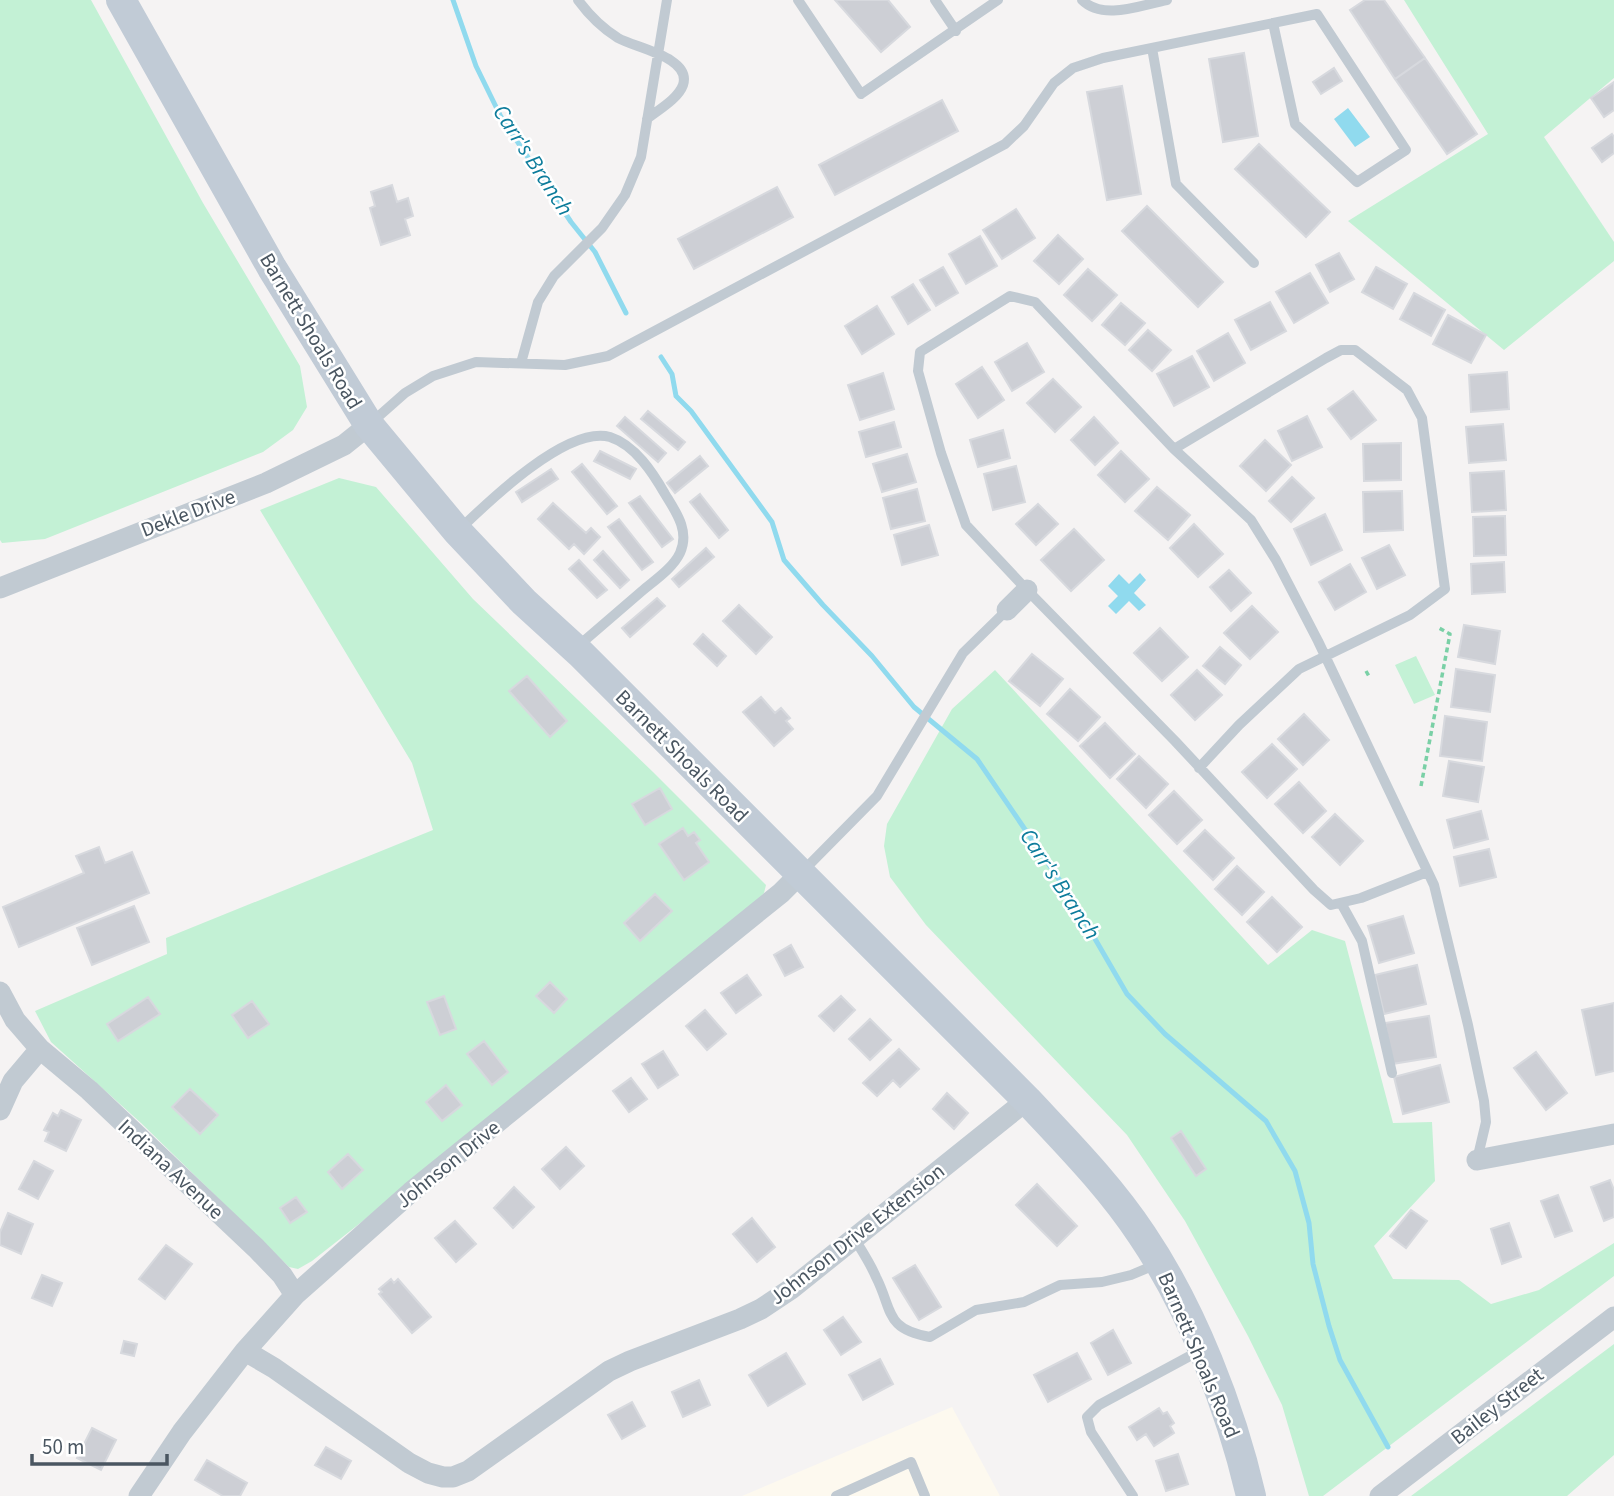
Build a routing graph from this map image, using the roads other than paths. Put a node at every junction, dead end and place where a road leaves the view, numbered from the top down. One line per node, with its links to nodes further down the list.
1 (121, 0): 16 (main road, Barnett Shoals Road)
2 (578, 0): 12 (lane)
3 (667, 0): 12 (lane)
4 (798, 0): 10 (lane)
5 (935, 0): 10 (lane)
6 (998, 0): 10 (lane)
7 (1082, 0): 8 (lane)
8 (1164, 0)
9 (1273, 23): 9 (lane); 11 (lane)
10 (956, 31)
11 (1152, 48): 14 (lane); 15 (lane)
12 (658, 54): 13 (lane); 13 (lane)
13 (647, 120): 15 (lane)
14 (1254, 263)
15 (522, 363): 16 (lane)
16 (369, 425): 18 (main road, Barnett Shoals Road); 19 (street, Dekle Drive)
17 (1174, 449): 20 (lane); 23 (lane); 23 (lane)
18 (457, 531): 22 (main road, Barnett Shoals Road); 22 (lane)
19 (0, 588)
20 (1027, 590): 21 (street); 24 (lane)
21 (1007, 610): 26 (lane)
22 (575, 649): 26 (main road, Barnett Shoals Road)
23 (1325, 656): 24 (lane); 25 (lane)
24 (1199, 768): 27 (lane)
25 (1427, 872): 27 (lane); 34 (lane)
26 (800, 874): 31 (main road, Barnett Shoals Road); 37 (street, Johnson Drive)
27 (1341, 904): 30 (lane)
28 (0, 992): 29 (street, Indiana Avenue)
29 (40, 1049): 32 (street); 37 (street, Indiana Avenue)
30 (1392, 1073)
31 (1027, 1100): 35 (street, Johnson Drive Extension); 36 (main road, Barnett Shoals Road)
32 (0, 1110)
33 (1614, 1134): 34 (street)
34 (1478, 1160)
35 (854, 1238): 36 (lane); 40 (street, Johnson Drive Extension)
36 (1159, 1263): 39 (main road, Barnett Shoals Road)
37 (295, 1295): 40 (street, Johnson Drive)
38 (1614, 1317): 46 (street, Bailey Street)
39 (1201, 1350): 44 (lane); 45 (main road, Barnett Shoals Road)
40 (245, 1351): 41 (street, Johnson Drive)
41 (139, 1496)
42 (836, 1496): 43 (lane)
43 (925, 1496)
44 (1133, 1496)
45 (1251, 1496)
46 (1381, 1496)

